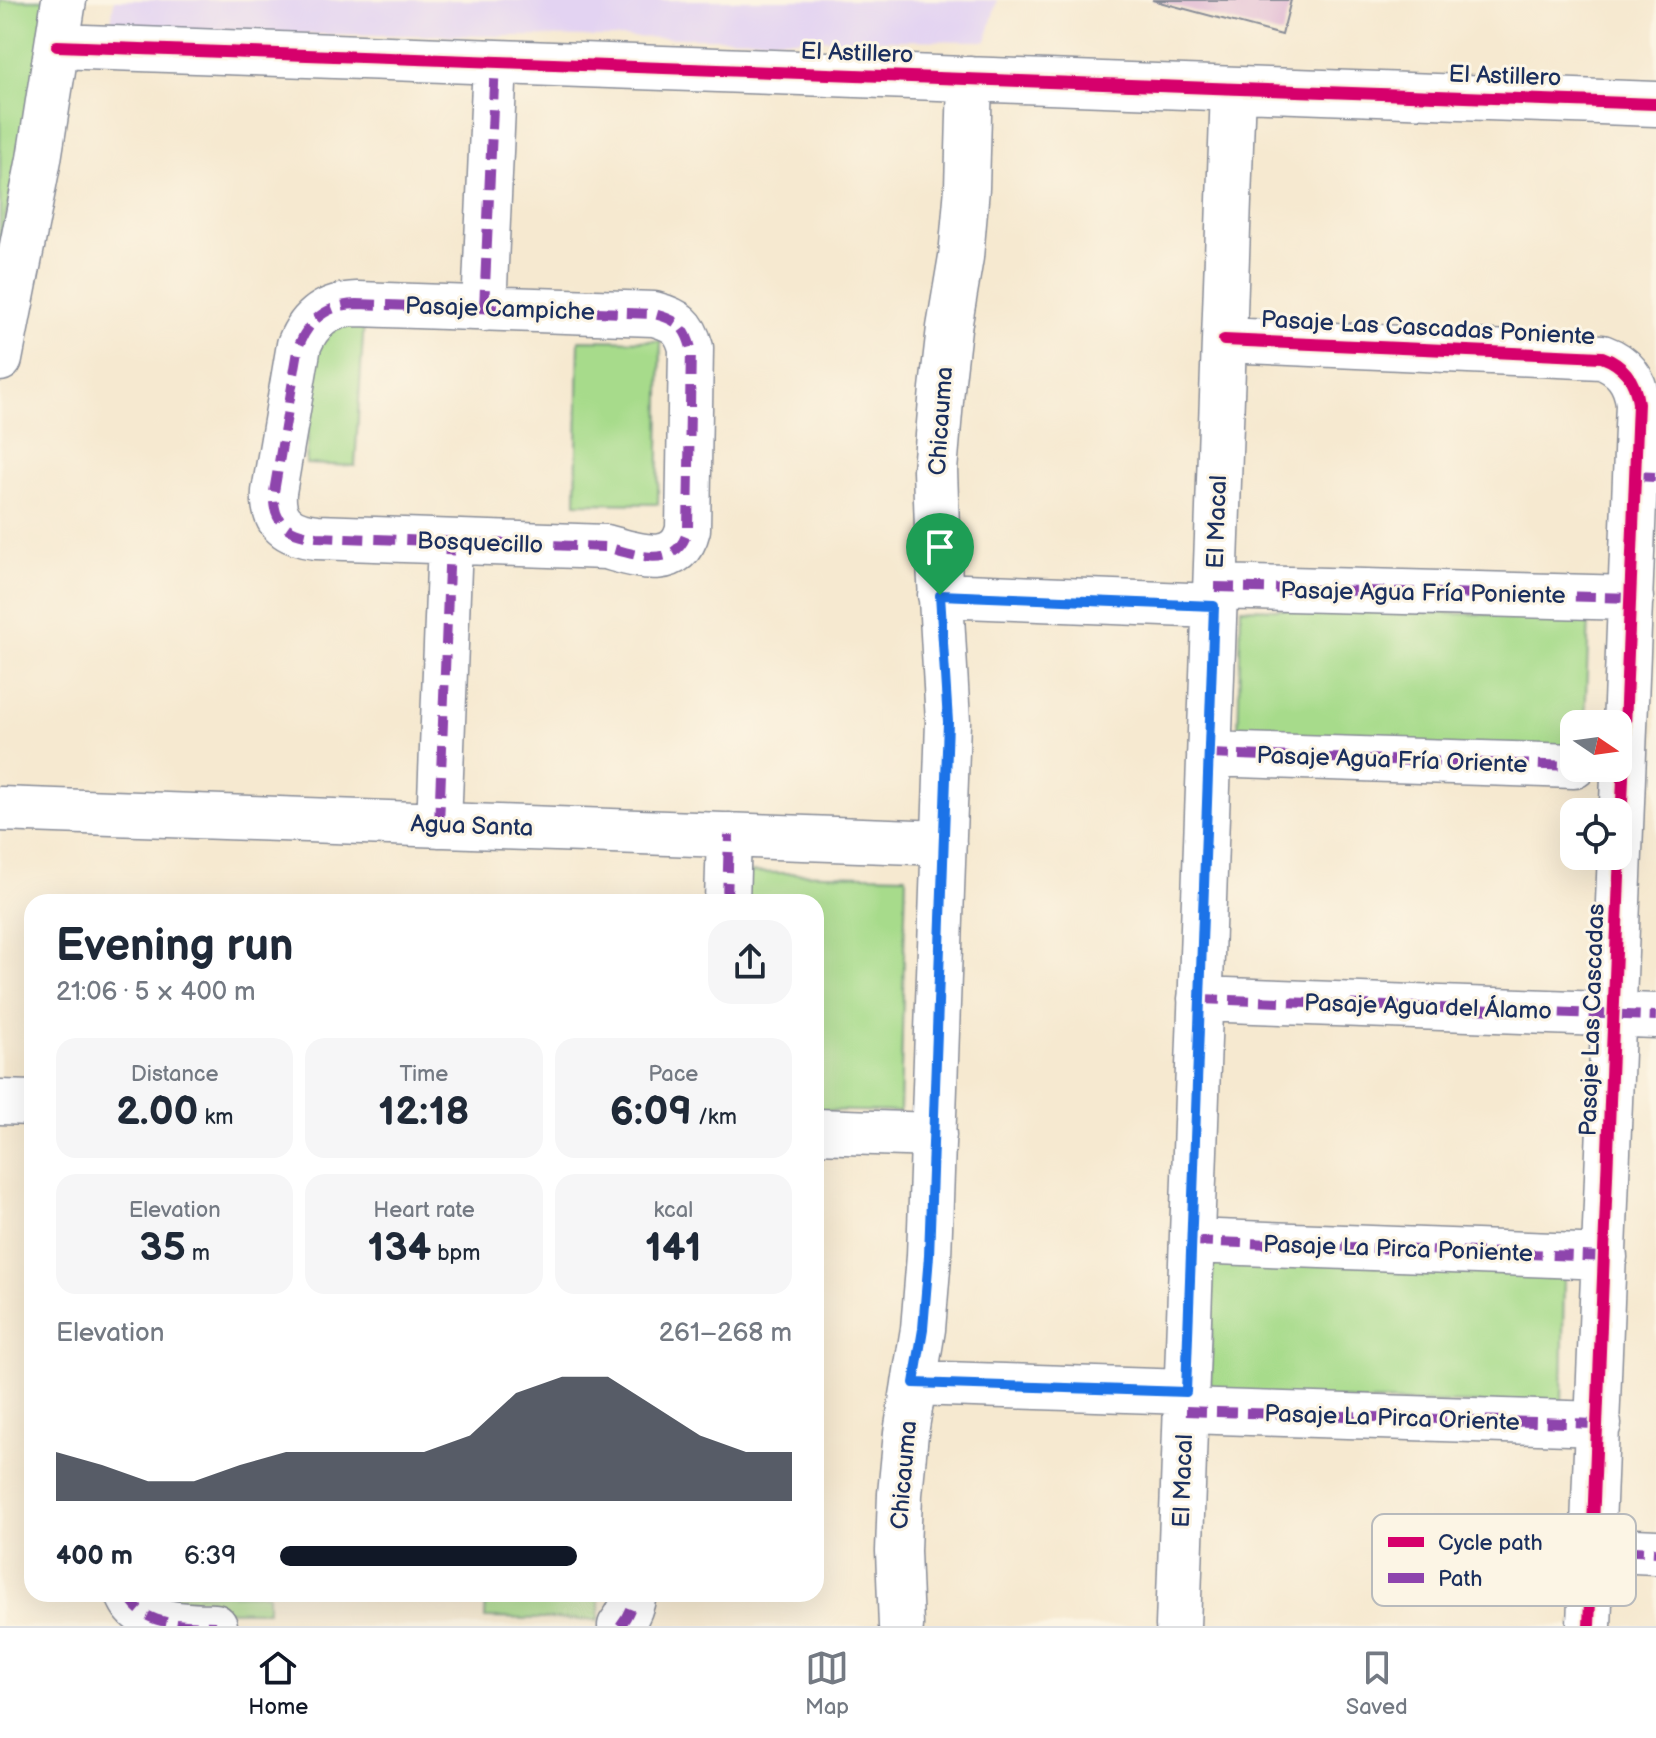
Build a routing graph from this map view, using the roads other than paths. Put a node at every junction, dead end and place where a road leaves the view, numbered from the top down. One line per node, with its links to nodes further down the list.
1 (64, 0): 2 (street)
2 (57, 46): 3 (street, El Astillero); 9 (street)
3 (495, 62): 4 (street, El Astillero); 7 (street)
4 (970, 79): 5 (street, El Astillero); 15 (street, Chicauma)
5 (1233, 89): 6 (street, El Astillero); 8 (street, El Macal)
6 (1656, 104)
7 (484, 309): 12 (street, Pasaje Campiche); 14 (street, Pasaje Campiche)
8 (1224, 340): 10 (street, Pasaje Las Cascadas Poniente); 16 (street, El Macal)
9 (0, 359)
10 (1625, 371): 11 (street, Pasaje Las Cascadas)
11 (1646, 477): 17 (street, Pasaje Las Cascadas)
12 (299, 531): 13 (street, Bosquecillo)
13 (450, 542): 14 (street, Bosquecillo); 23 (street)
14 (677, 550)
15 (940, 595): 16 (street, Pasaje Agua Fría Poniente); 25 (street, Chicauma)
16 (1215, 597): 17 (street, Pasaje Agua Fría Poniente); 19 (street, El Macal)
17 (1631, 598): 18 (street, Pasaje Las Cascadas)
18 (1624, 710)
19 (1209, 754): 20 (street, Pasaje Agua Fría Oriente); 27 (street, El Macal)
20 (1560, 766)
21 (1622, 782): 28 (street, Pasaje Las Cascadas)
22 (0, 809): 23 (street, Agua Santa)
23 (439, 825): 24 (street, Agua Santa)
24 (729, 835): 25 (street, Agua Santa); 26 (street)
25 (944, 843): 32 (street, Chicauma)
26 (727, 894)
27 (1200, 999): 28 (street, Pasaje Agua del Álamo); 33 (street, El Macal)
28 (1635, 1015): 34 (street, Pasaje Las Cascadas)
29 (0, 1102): 30 (street)
30 (24, 1103)
31 (824, 1131): 32 (street)
32 (934, 1135): 35 (street, Chicauma)
33 (1192, 1241): 34 (street, Pasaje La Pirca Poniente); 36 (street, El Macal)
34 (1605, 1257): 37 (street, Pasaje Las Cascadas)
35 (914, 1383): 36 (street, Pasaje La Pirca Oriente); 46 (street, Chicauma)
36 (1186, 1402): 37 (street, Pasaje La Pirca Oriente); 47 (street, El Macal)
37 (1599, 1424): 38 (street, Pasaje Las Cascadas)
38 (1595, 1514)
39 (1636, 1551): 40 (street)
40 (1656, 1552)
41 (132, 1602): 44 (street)
42 (632, 1602): 45 (street)
43 (1590, 1606): 48 (street, Pasaje Las Cascadas)
44 (215, 1626)
45 (620, 1626)
46 (901, 1626)
47 (1178, 1626)
48 (1589, 1626)

